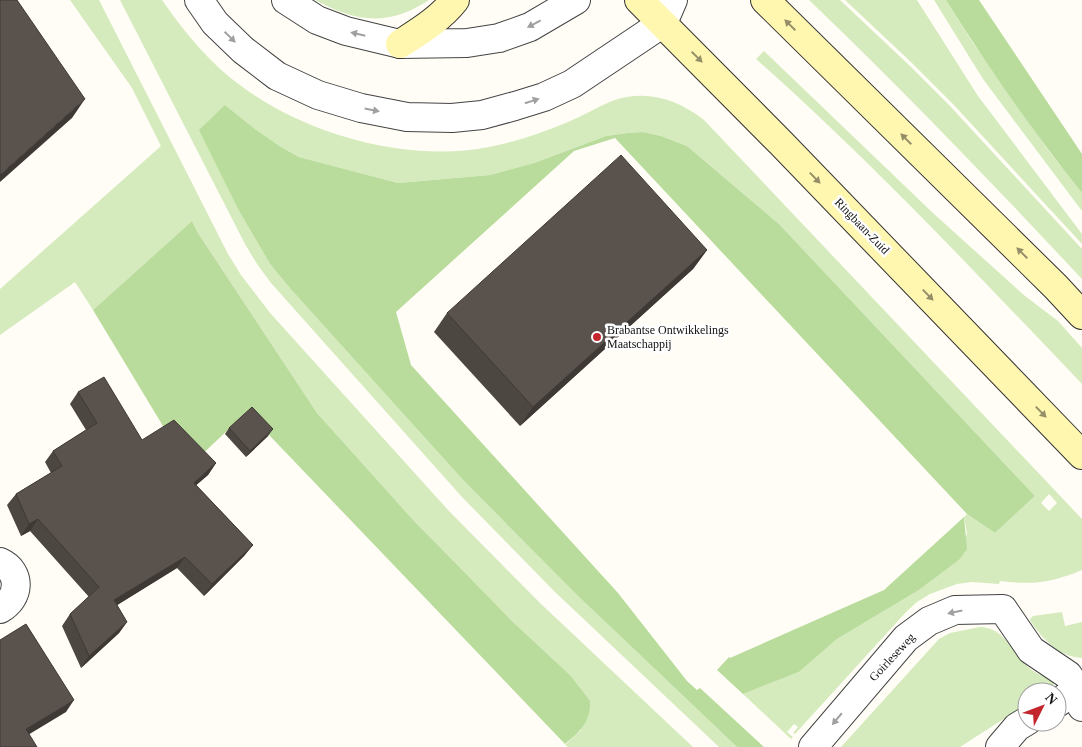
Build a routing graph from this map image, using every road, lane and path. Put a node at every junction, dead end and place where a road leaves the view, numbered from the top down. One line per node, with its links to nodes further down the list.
1 (199, 0): 7 (street, one-way to 7)
2 (286, 0): 8 (street, one-way to 2)
3 (455, 0): 8 (main road)
4 (576, 0): 8 (street, one-way to 8)
5 (639, 0): 7 (main road, Ringbaan-Zuid)
6 (766, 0): 9 (main road, one-way to 6)
7 (668, 11): 10 (main road, Ringbaan-Zuid, one-way to 10)
8 (400, 44)
9 (1082, 314)
10 (1082, 455)
11 (0, 562): 12 (street)
12 (0, 609)
13 (1075, 697): 15 (street, Goirleseweg, one-way to 15)
14 (1017, 727): 16 (street)
15 (813, 747)
16 (1000, 747)

